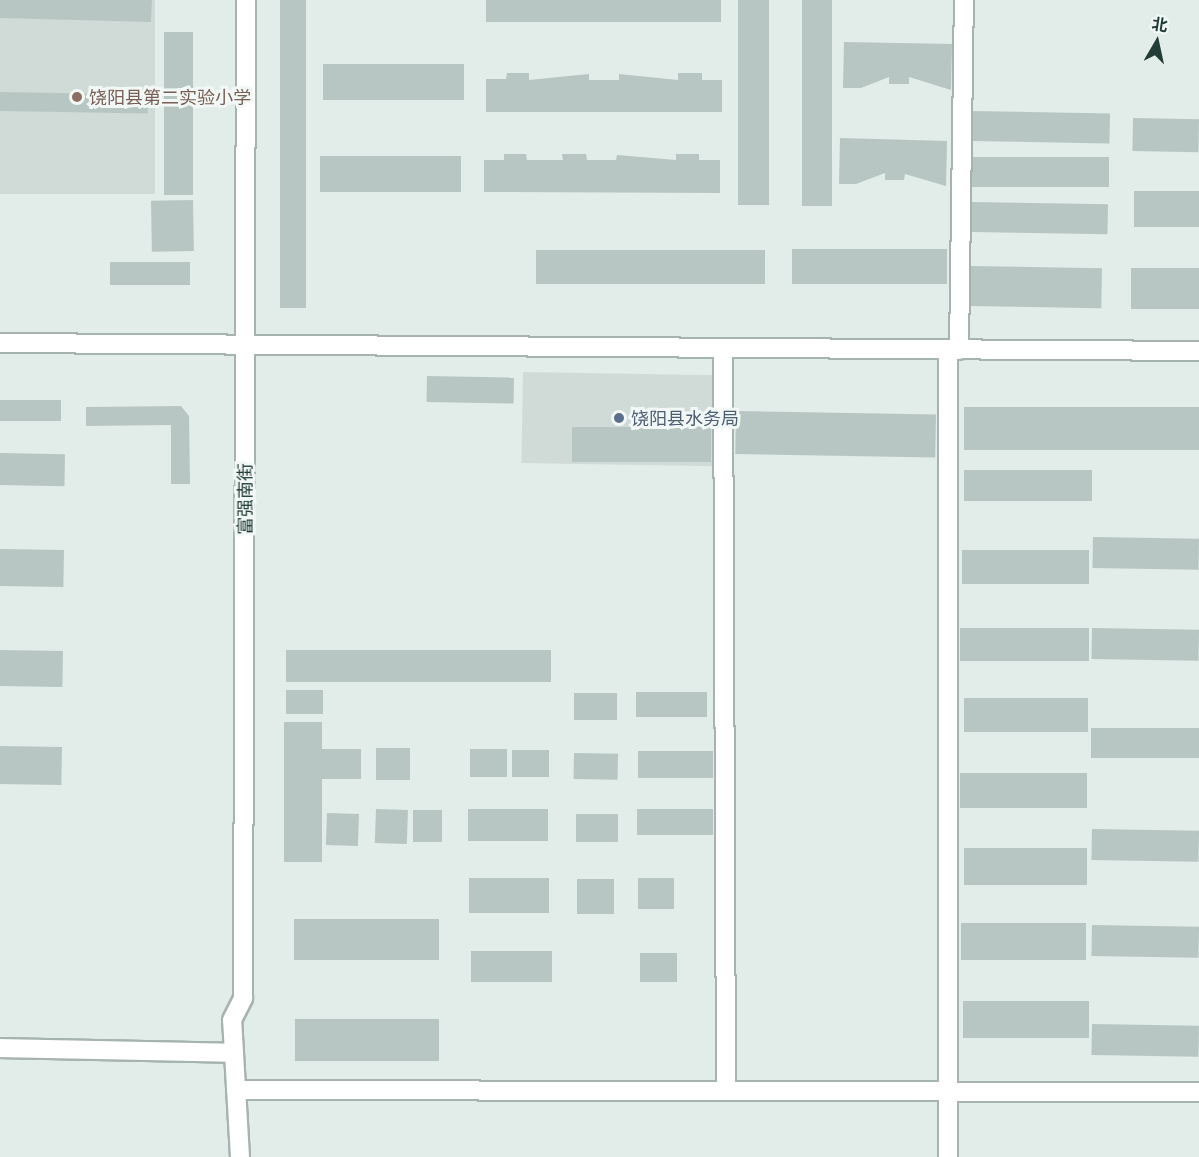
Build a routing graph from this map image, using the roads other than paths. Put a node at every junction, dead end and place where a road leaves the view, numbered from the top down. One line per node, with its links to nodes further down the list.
1 (246, 0): 4 (street, 富强南街)
2 (964, 0): 6 (street)
3 (0, 342): 4 (street)
4 (245, 344): 5 (street); 9 (street, 富强南街)
5 (723, 348): 6 (street); 11 (street)
6 (954, 350): 7 (street); 12 (street)
7 (1199, 351)
8 (0, 1048): 9 (street)
9 (234, 1053): 10 (street)
10 (236, 1090): 11 (street); 14 (street)
11 (726, 1091): 12 (street)
12 (948, 1092): 13 (street); 15 (street)
13 (1199, 1092)
14 (240, 1157)
15 (948, 1157)

